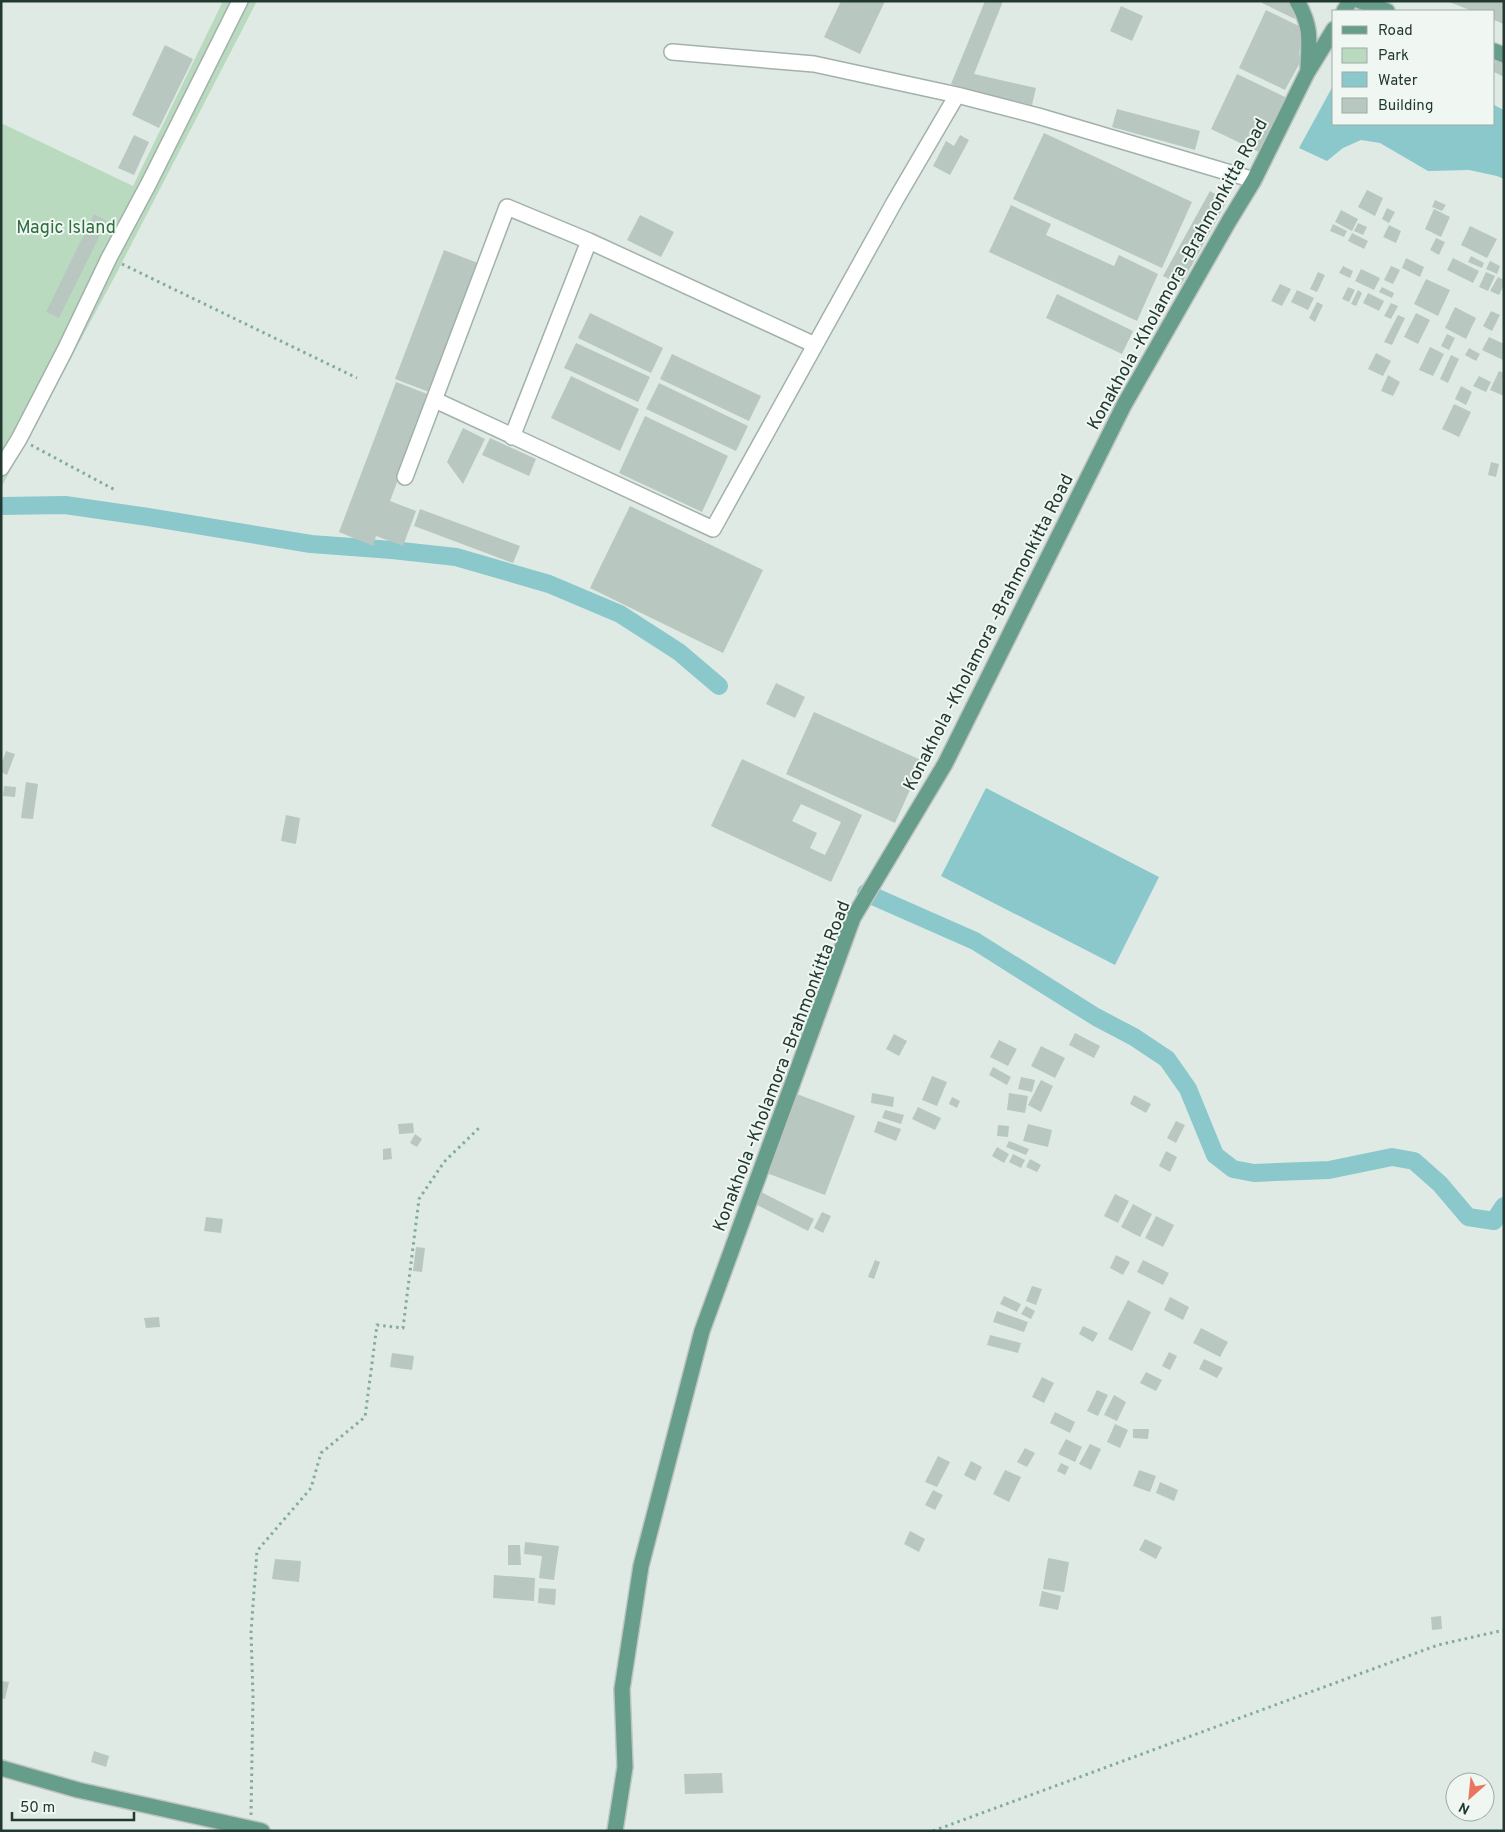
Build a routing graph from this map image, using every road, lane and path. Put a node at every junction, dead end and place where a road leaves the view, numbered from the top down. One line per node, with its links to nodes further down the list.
1 (240, 1): 11 (street)
2 (1297, 1): 7 (main road)
3 (1360, 1): 4 (main road)
4 (1384, 10)
5 (1332, 32): 7 (main road, Konakhola -Kholamora -Brahmonkitta Road)
6 (672, 52): 8 (street)
7 (1307, 73): 9 (main road, Konakhola -Kholamora -Brahmonkitta Road)
8 (957, 95): 9 (street); 12 (street)
9 (1254, 180): 24 (main road, Konakhola -Kholamora -Brahmonkitta Road)
10 (589, 241): 12 (street); 14 (street); 15 (street)
11 (109, 258): 13 (path); 16 (street)
12 (815, 345): 15 (street)
13 (357, 378)
14 (435, 400): 15 (street); 18 (street)
15 (512, 437)
16 (19, 439): 17 (street); 19 (path)
17 (1, 468)
18 (405, 477)
19 (117, 491)
20 (479, 1128): 23 (path)
21 (1504, 1630): 25 (path)
22 (1, 1768): 23 (main road)
23 (256, 1830)
24 (615, 1831)
25 (934, 1831)

